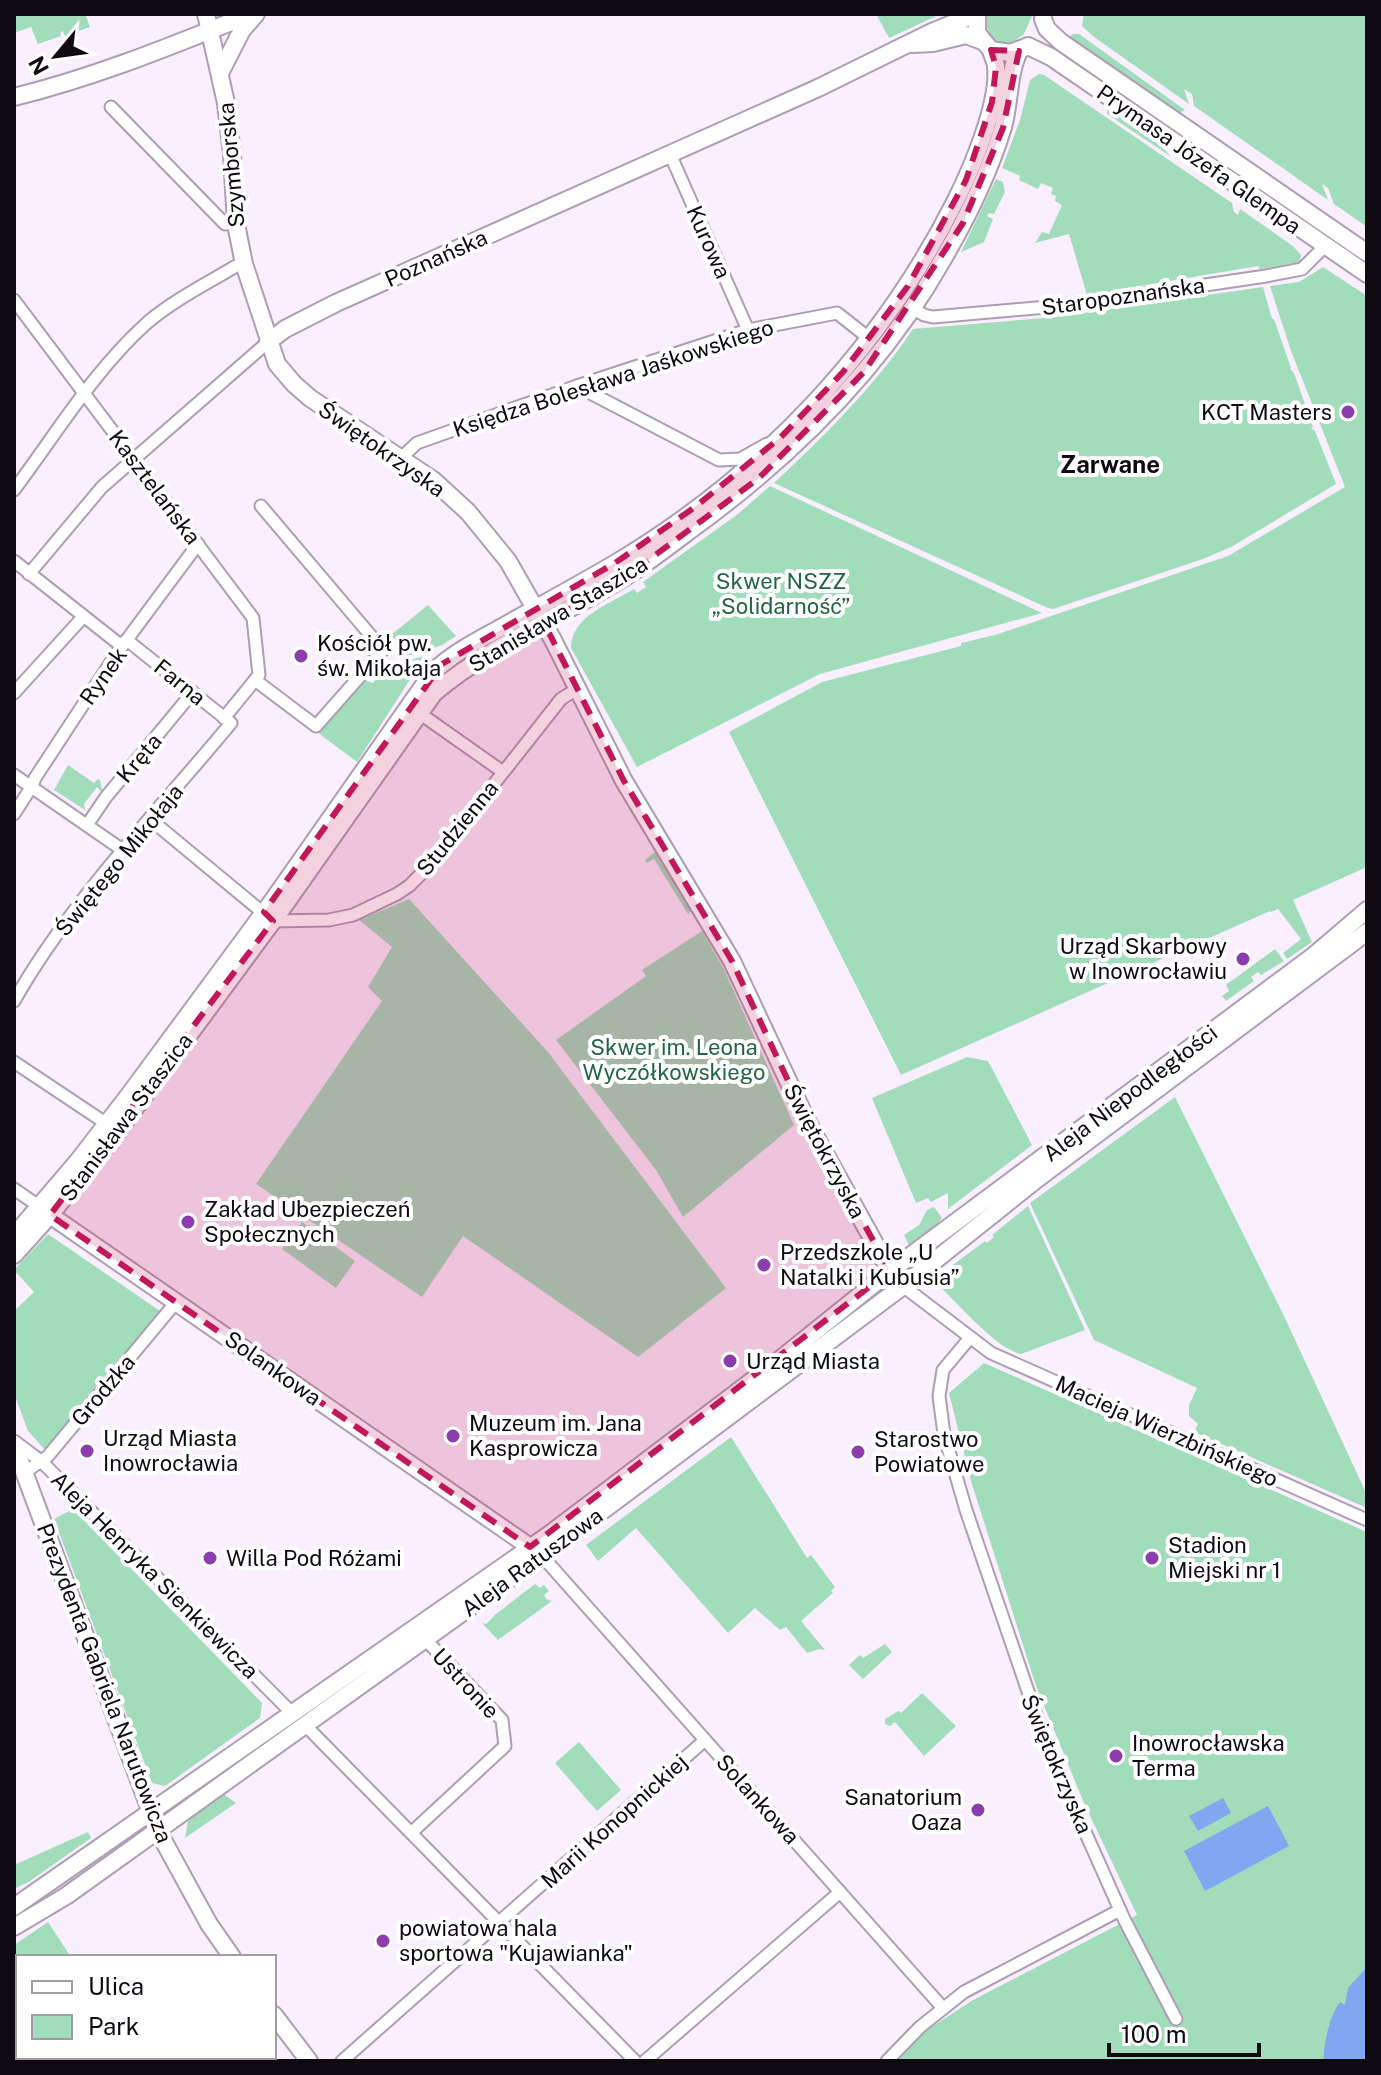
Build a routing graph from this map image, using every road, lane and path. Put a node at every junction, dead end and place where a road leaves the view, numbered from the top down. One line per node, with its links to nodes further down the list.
1 (253, 14): 4 (street); 8 (street)
2 (976, 14): 5 (street, Poznańska); 6 (street, Stanisława Staszica)
3 (1043, 16): 7 (street, Stanisława Staszica); 14 (street, Prymasa Józefa Glempa)
4 (208, 22): 8 (street, Szymborska); 9 (street)
5 (912, 44): 6 (street, Poznańska); 11 (street, Poznańska)
6 (986, 45): 7 (street, Poznańska); 20 (street, Stanisława Staszica)
7 (1024, 48): 13 (street, Prymasa Józefa Glempa); 18 (street, Stanisława Staszica)
8 (220, 73): 12 (street, Szymborska)
9 (14, 97)
10 (111, 107): 12 (street)
11 (670, 154): 19 (street, Kurowa); 21 (street, Poznańska)
12 (236, 224): 15 (street, Szymborska)
13 (1325, 246): 16 (street, Prymasa Józefa Glempa); 18 (street, Staropoznańska)
14 (1367, 253)
15 (244, 264): 21 (street, Szymborska); 23 (street)
16 (1367, 274)
17 (15, 304): 23 (street, Kasztelańska)
18 (912, 308): 32 (street, Stanisława Staszica)
19 (748, 330): 20 (street, Księdza Bolesława Jaśkowskiego); 22 (street, Księdza Bolesława Jaśkowskiego)
20 (870, 339): 24 (street, Stanisława Staszica)
21 (268, 342): 25 (street, Świętokrzyska); 26 (street, Poznańska)
22 (577, 386): 24 (street); 25 (street, Księdza Bolesława Jaśkowskiego)
23 (85, 394): 26 (street, Kasztelańska); 27 (street)
24 (781, 437): 32 (street, Stanisława Staszica)
25 (401, 458): 32 (street, Świętokrzyska)
26 (134, 459): 29 (street, Kasztelańska); 31 (street, Poznańska)
27 (14, 490)
28 (261, 506): 36 (street)
29 (198, 544): 34 (street); 36 (street, Kasztelańska)
30 (14, 561): 31 (street)
31 (29, 574): 33 (street)
32 (540, 616): 37 (street, Świętokrzyska); 50 (street, Stanisława Staszica)
33 (83, 617): 34 (street, Rynek); 35 (street)
34 (128, 641): 38 (street, Farna); 44 (street, Rynek)
35 (19, 679): 39 (street)
36 (255, 680): 41 (street, Świętego Mikołaja)
37 (577, 689): 42 (street, Studzienna); 59 (street, Świętokrzyska)
38 (193, 692): 41 (street, Farna); 47 (street, Kręta)
39 (14, 693)
40 (425, 717): 42 (street)
41 (228, 721): 46 (street, Świętego Mikołaja)
42 (503, 772): 50 (street, Studzienna)
43 (14, 775): 44 (street)
44 (32, 786): 45 (street, Rynek); 47 (street)
45 (14, 814)
46 (151, 820): 48 (street, Świętego Mikołaja); 50 (street)
47 (87, 825): 48 (street)
48 (124, 851): 52 (street, Świętego Mikołaja)
49 (1367, 910): 51 (street, Aleja Niepodległości)
50 (268, 917): 54 (street, Stanisława Staszica)
51 (1362, 935): 59 (street, Aleja Niepodległości); 60 (street, Aleja Niepodległości)
52 (14, 1001)
53 (14, 1062): 54 (street)
54 (112, 1128): 56 (street, Stanisława Staszica)
55 (14, 1189): 56 (street, Solankowa)
56 (45, 1211): 57 (street, Stanisława Staszica); 58 (street, Stanisława Staszica); 61 (street, Solankowa)
57 (14, 1236)
58 (14, 1255)
59 (890, 1271): 60 (street, Świętokrzyska); 63 (street, Aleja Ratuszowa)
60 (903, 1286): 62 (street, Świętokrzyska); 63 (street, Aleja Ratuszowa)
61 (177, 1301): 65 (street, Grodzka); 68 (street, Solankowa)
62 (969, 1339): 67 (street, Macieja Wierzbińskiego); 77 (street, Świętokrzyska)
63 (782, 1367): 68 (street, Aleja Ratuszowa)
64 (14, 1443): 65 (street, Aleja Henryka Sienkiewicza); 66 (street, Prezydenta Gabriela Narutowicza)
65 (42, 1462): 66 (street, Grodzka); 70 (street, Aleja Henryka Sienkiewicza)
66 (24, 1473): 72 (street, Prezydenta Gabriela Narutowicza)
67 (1367, 1520)
68 (536, 1552): 69 (street, Aleja Ratuszowa); 70 (street, Aleja Ratuszowa); 71 (street, Solankowa)
69 (425, 1639): 70 (street, Aleja Ratuszowa); 74 (street, Ustronie)
70 (299, 1720): 72 (street, Aleja Ratuszowa); 73 (street, Aleja Ratuszowa); 74 (street, Aleja Henryka Sienkiewicza)
71 (705, 1740): 75 (street, Solankowa); 78 (street, Marii Konopnickiej)
72 (152, 1812): 73 (street, Prezydenta Gabriela Narutowicza); 76 (street, Aleja Ratuszowa)
73 (158, 1831): 79 (street, Aleja Ratuszowa); 80 (street, Prezydenta Gabriela Narutowicza)
74 (411, 1833): 78 (street, Aleja Henryka Sienkiewicza)
75 (840, 1892): 81 (street, Solankowa); 87 (street)
76 (14, 1907)
77 (1120, 1910): 81 (street); 83 (street, Świętokrzyska)
78 (499, 1923): 85 (street, Marii Konopnickiej); 86 (street, Aleja Henryka Sienkiewicza)
79 (14, 1927)
80 (231, 1955)
81 (942, 2007): 88 (street)
82 (276, 2018): 84 (street)
83 (1176, 2019)
84 (309, 2061)
85 (342, 2061)
86 (635, 2061)
87 (645, 2061)
88 (887, 2061)

